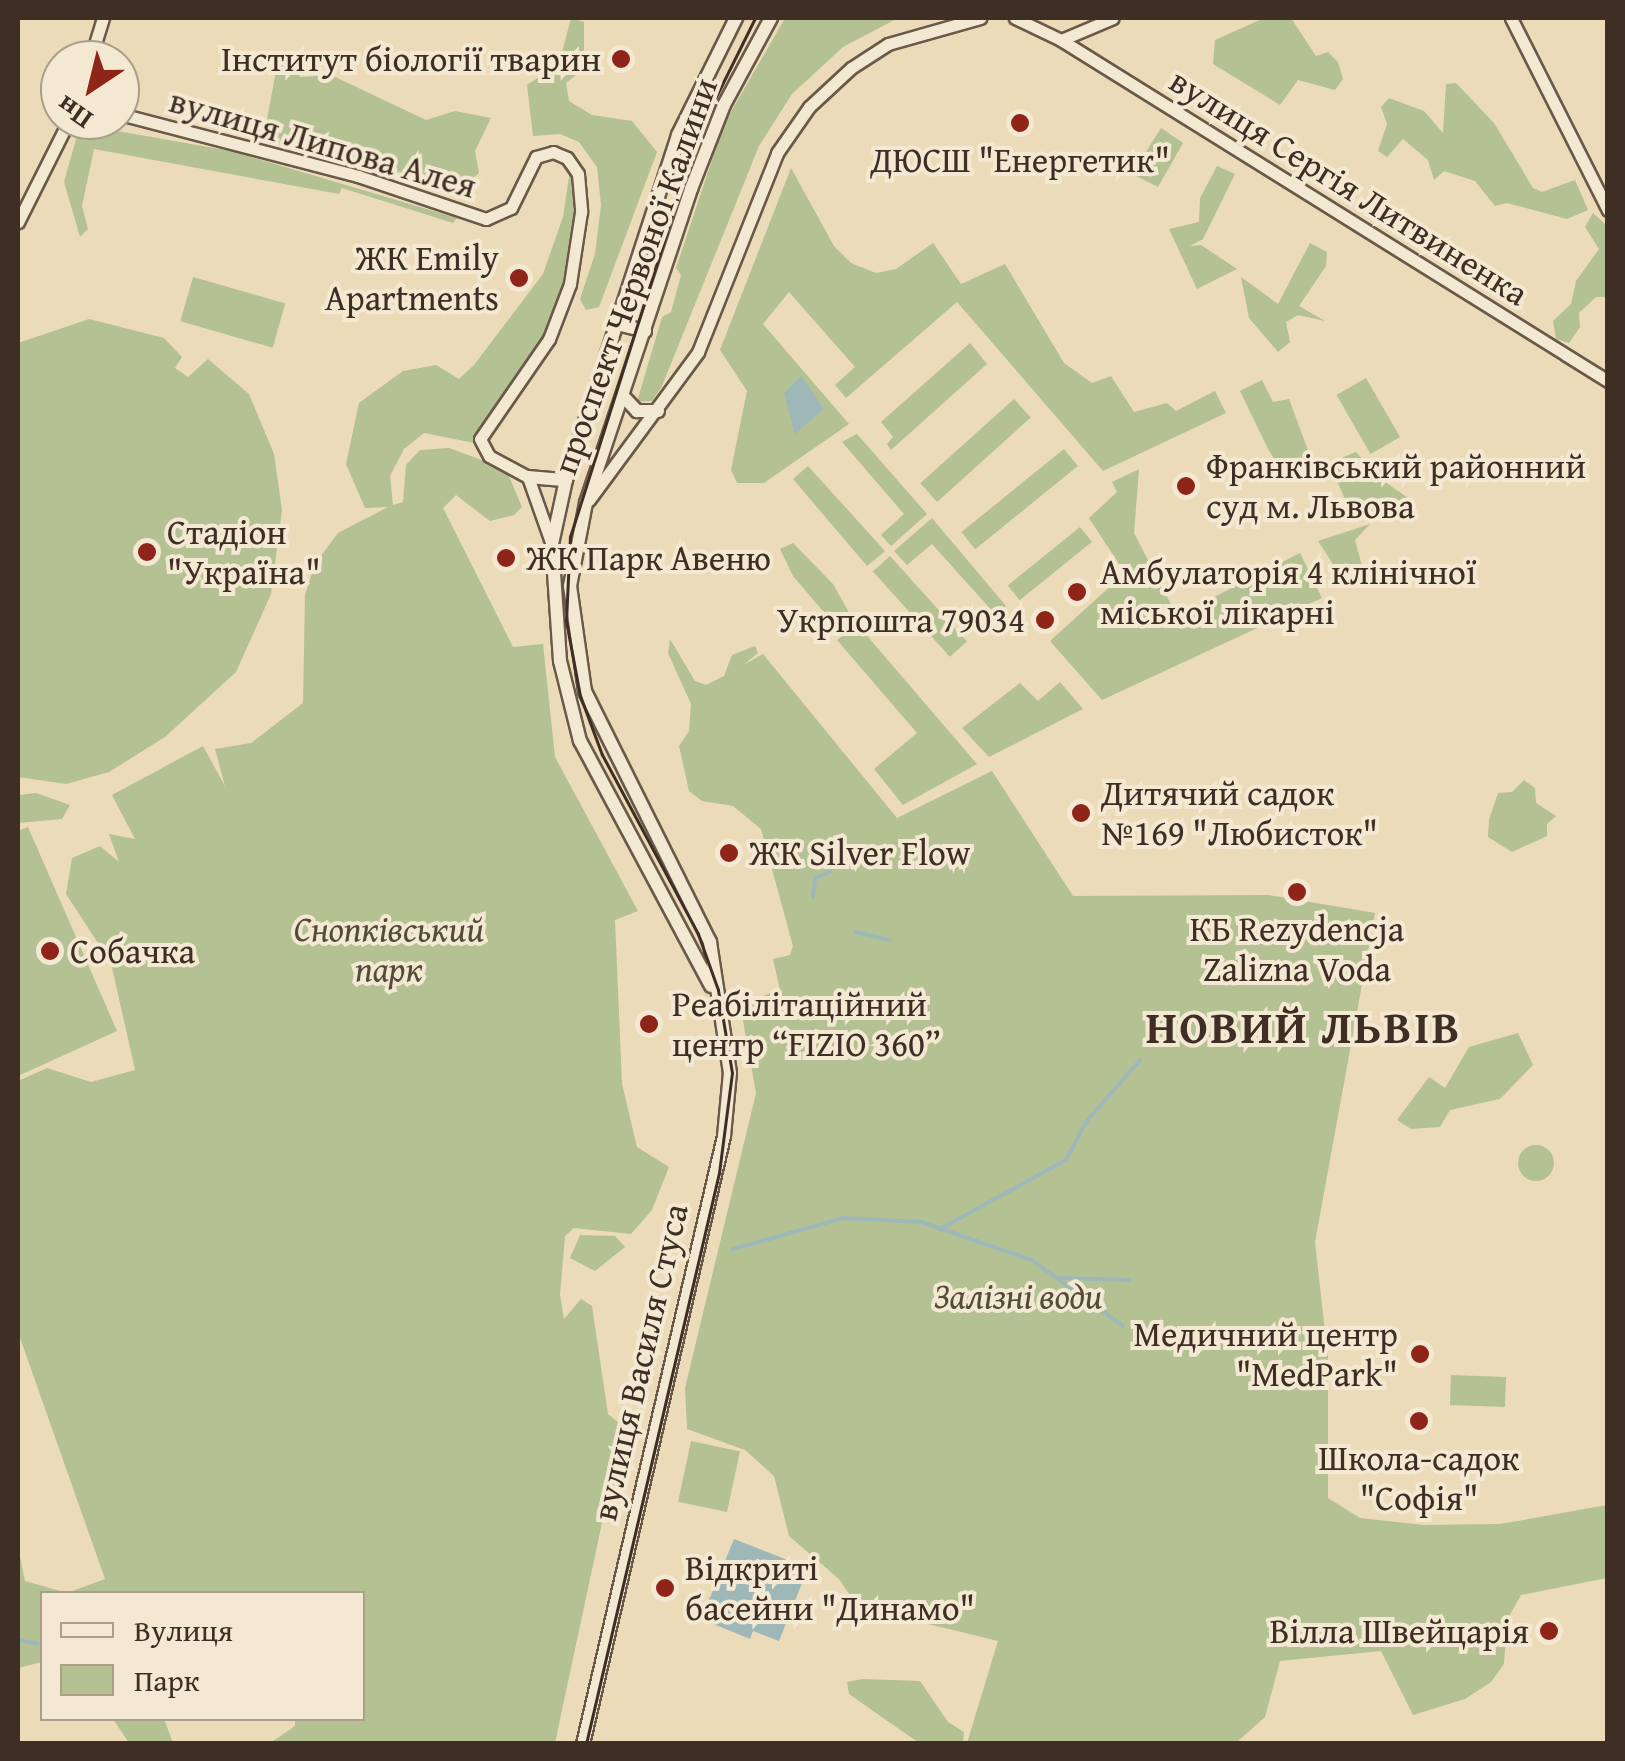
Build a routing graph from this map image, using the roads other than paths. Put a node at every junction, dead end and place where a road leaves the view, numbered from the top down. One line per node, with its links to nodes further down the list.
1 (736, 18): 12 (main road, проспект Червоної Калини)
2 (771, 18): 13 (main road, проспект Червоної Калини)
3 (980, 18): 16 (street, вулиця Василя Стуса)
4 (1015, 18): 7 (street)
5 (1113, 18): 7 (street)
6 (1511, 18): 10 (street)
7 (1061, 40): 14 (street, вулиця Сергія Литвиненка)
8 (140, 119): 17 (street, вулиця Липова Алея)
9 (59, 140): 11 (street)
10 (1608, 210)
11 (18, 222)
12 (617, 324): 13 (main road); 18 (main road, проспект Червоної Калини)
13 (645, 331): 15 (main road, проспект Червоної Калини)
14 (1608, 381)
15 (623, 396): 16 (main road); 20 (main road, проспект Червоної Калини)
16 (658, 412): 20 (street, вулиця Василя Стуса)
17 (528, 477): 18 (main road); 21 (street)
18 (566, 480): 19 (main road, проспект Червоної Калини)
19 (561, 496): 21 (main road, вулиця Василя Стуса)
20 (586, 504): 22 (main road, вулиця Василя Стуса)
21 (552, 544): 22 (main road, вулиця Василя Стуса)
22 (715, 992): 23 (main road, вулиця Василя Стуса)
23 (583, 1744)

